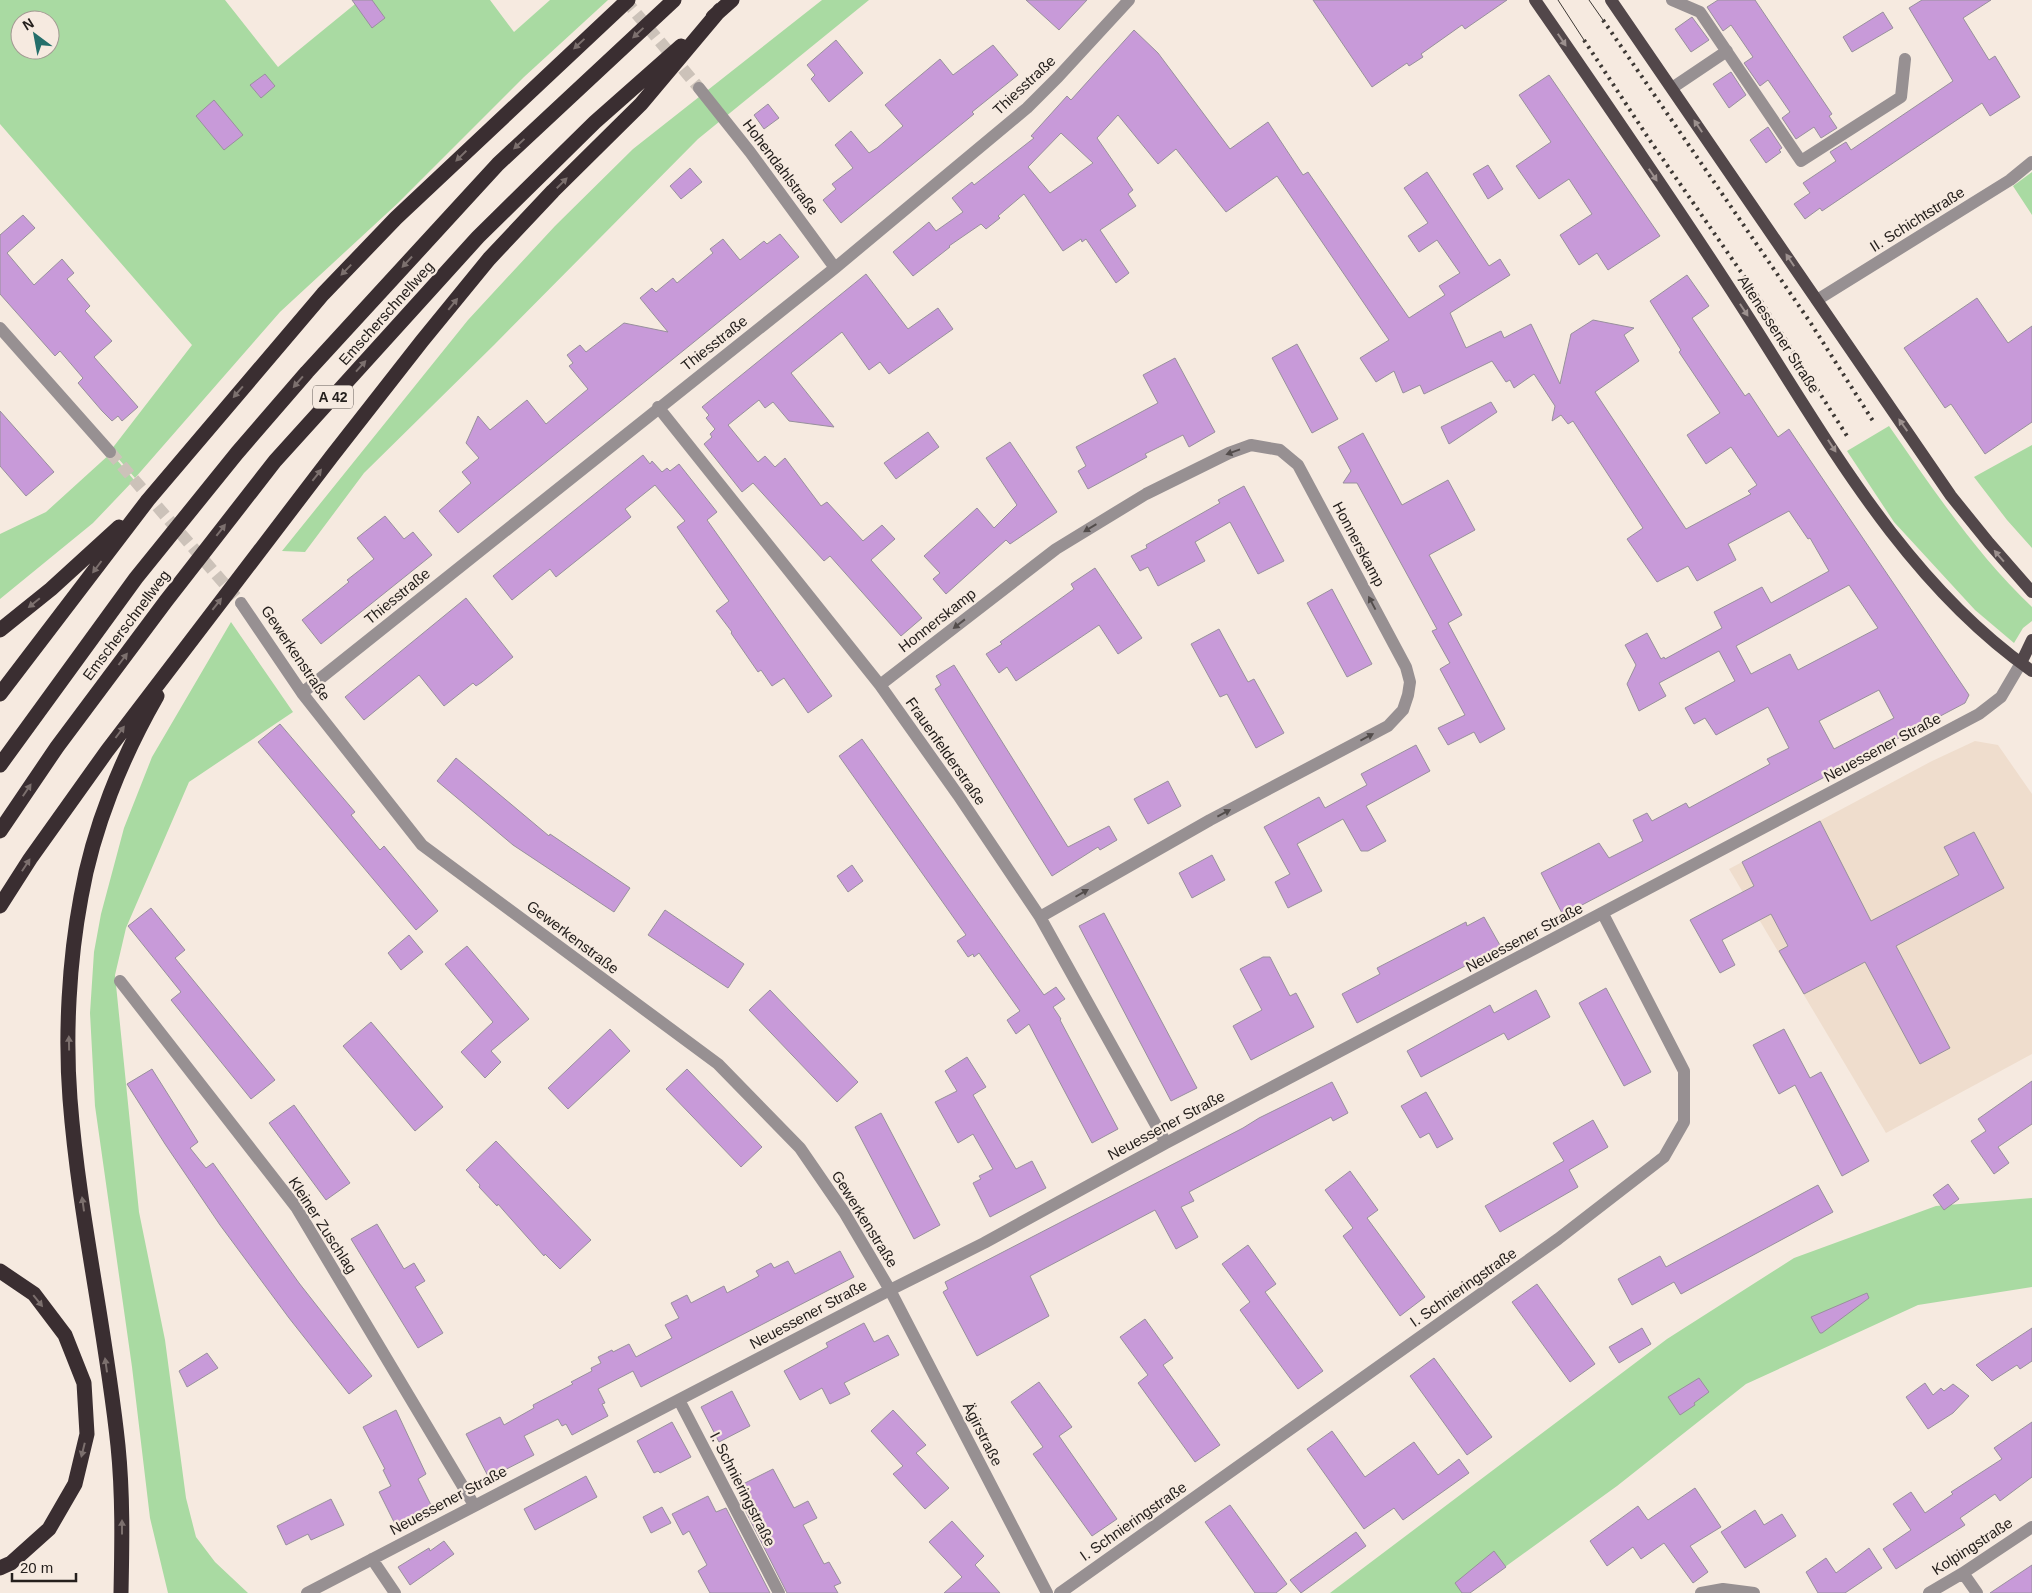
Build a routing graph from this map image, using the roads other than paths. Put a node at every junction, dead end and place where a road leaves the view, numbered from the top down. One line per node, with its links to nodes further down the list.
1 (628, 0): 19 (highway, one-way to 19)
2 (674, 0): 30 (highway, Emscherschnellweg / A 42, one-way to 30)
3 (732, 0): 8 (highway, Emscherschnellweg / A 42)
4 (1129, 0): 14 (street, Thiesstraße)
5 (1534, 0): 25 (main road, Altenessener Straße, one-way to 25)
6 (1611, 0): 12 (main road)
7 (1672, 0): 9 (street)
8 (720, 10): 24 (highway, one-way to 8); 31 (highway, Emscherschnellweg / A 42, one-way to 8)
9 (1727, 51): 10 (street); 12 (street)
10 (1905, 59)
11 (699, 88): 14 (street, Hohendahlstraße)
12 (1672, 88): 15 (main road, one-way to 12)
13 (2032, 162): 15 (street, II. Schichtstraße)
14 (834, 268): 17 (street, Thiesstraße)
15 (1817, 300): 20 (main road, one-way to 15)
16 (0, 328): 18 (street)
17 (658, 408): 27 (street, Frauenfelderstraße); 29 (street, Thiesstraße)
18 (110, 452)
19 (148, 500): 22 (highway, one-way to 22); 28 (highway, one-way to 28)
20 (2032, 592)
21 (241, 603): 29 (street, Gewerkenstraße)
22 (0, 630)
23 (2032, 640): 25 (main road)
24 (188, 643): 32 (highway, one-way to 24); 45 (highway, one-way to 24)
25 (2021, 663): 26 (main road, Altenessener Straße); 33 (street, Neuessener Straße)
26 (2032, 671)
27 (880, 684): 34 (street, Frauenfelderstraße); 34 (street, Honnerskamp, one-way to 27)
28 (0, 694)
29 (302, 694): 38 (street, Gewerkenstraße)
30 (0, 765)
31 (0, 831)
32 (0, 906)
33 (1603, 914): 36 (street, Neuessener Straße); 50 (street, I. Schnieringstraße)
34 (1040, 917): 36 (street, Frauenfelderstraße)
35 (120, 981): 40 (street, Kleiner Zuschlag)
36 (1166, 1143): 38 (street, Neuessener Straße)
37 (0, 1271): 43 (highway, one-way to 43)
38 (890, 1290): 39 (street, Neuessener Straße); 49 (street, Ägirstraße)
39 (679, 1400): 40 (street, Neuessener Straße); 48 (street, I. Schnieringstraße)
40 (474, 1505): 42 (street, Neuessener Straße)
41 (2032, 1527): 44 (street, Kolpingstraße)
42 (372, 1559): 46 (street, Neuessener Straße); 47 (street)
43 (0, 1568)
44 (1963, 1573): 53 (street, Kolpingstraße); 54 (street)
45 (122, 1593)
46 (307, 1593)
47 (395, 1593)
48 (779, 1593)
49 (1047, 1593)
50 (1060, 1593)
51 (1701, 1593): 52 (street)
52 (1754, 1593)
53 (1929, 1593)
54 (1977, 1593)

